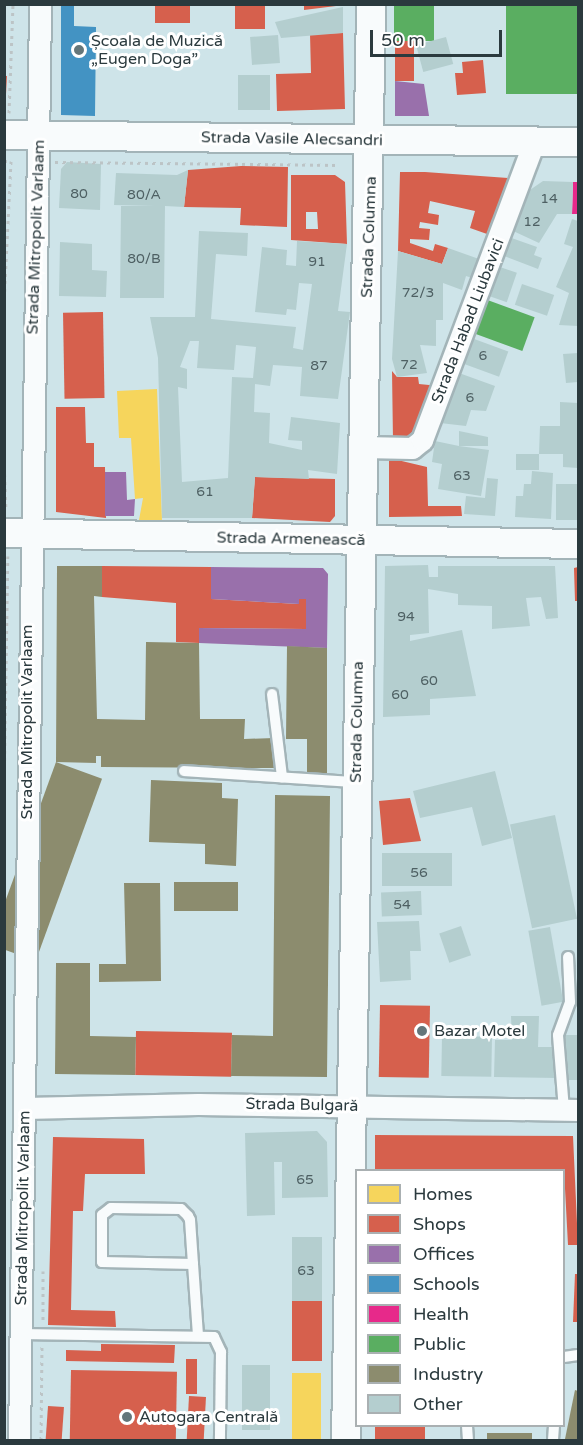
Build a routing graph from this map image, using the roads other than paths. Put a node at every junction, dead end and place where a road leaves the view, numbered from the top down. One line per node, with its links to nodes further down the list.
1 (40, 4): 4 (street, Strada Mitropolit Varlaam)
2 (371, 4): 5 (main road, Strada Columna)
3 (4, 135): 4 (main road, Strada Vasile Alecsandri)
4 (39, 136): 5 (main road, Strada Vasile Alecsandri); 9 (street, Strada Mitropolit Varlaam)
5 (372, 139): 6 (main road, Strada Vasile Alecsandri); 8 (main road, Strada Columna)
6 (534, 142): 7 (main road, Strada Vasile Alecsandri); 8 (street, Strada Habad Liubavici)
7 (579, 142)
8 (362, 447): 10 (main road, Strada Columna)
9 (13, 533): 10 (main road, Strada Armenească); 18 (street, Strada Mitropolit Varlaam)
10 (359, 540): 11 (main road, Strada Armenească); 15 (main road, Strada Columna)
11 (579, 544)
12 (272, 694): 14 (lane)
13 (184, 771): 14 (lane)
14 (282, 777): 15 (lane)
15 (357, 782): 17 (main road, Strada Columna)
16 (568, 957): 19 (lane)
17 (351, 1106): 18 (street, Strada Bulgară); 19 (street, Strada Bulgară); 25 (main road, Strada Columna)
18 (25, 1108): 21 (street, Strada Mitropolit Varlaam)
19 (571, 1110)
20 (193, 1264): 20 (lane); 22 (lane)
21 (20, 1334): 22 (lane); 23 (street, Strada Mitropolit Varlaam)
22 (198, 1335): 24 (lane)
23 (19, 1440)
24 (220, 1440)
25 (346, 1440)

